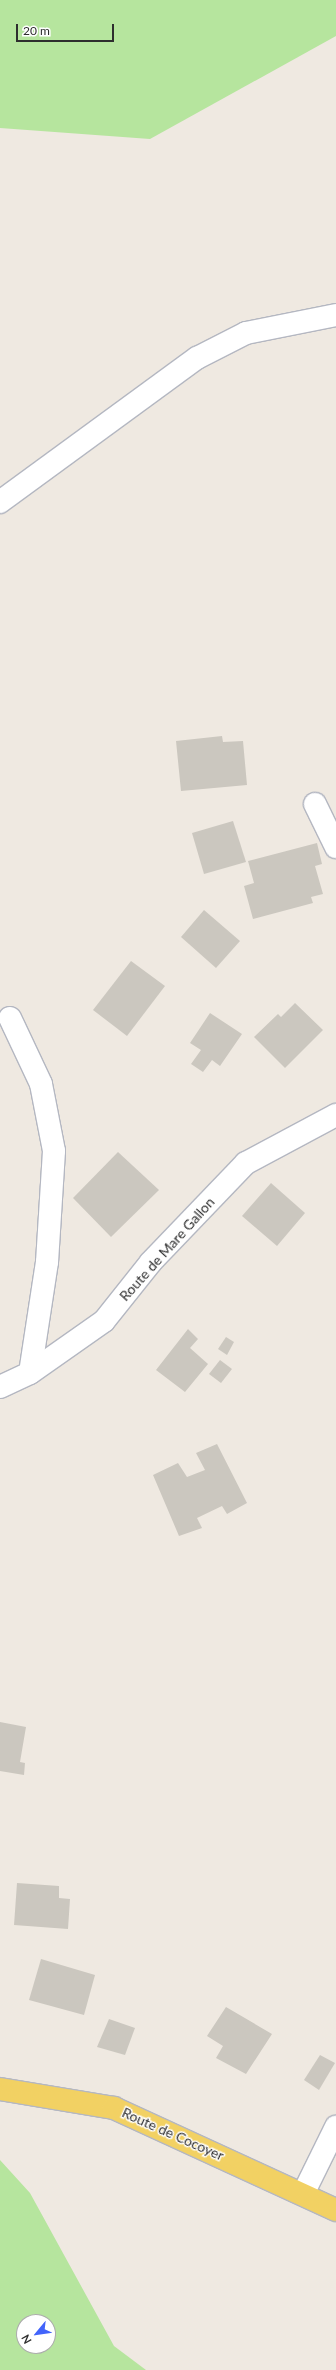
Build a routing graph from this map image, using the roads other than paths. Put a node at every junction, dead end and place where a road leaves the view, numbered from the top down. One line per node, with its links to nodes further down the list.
1 (336, 315): 2 (street)
2 (0, 502)
3 (315, 804): 4 (street)
4 (336, 847)
5 (10, 1018): 7 (street)
6 (336, 1115): 7 (street, Route de Mare Gallon)
7 (30, 1373): 8 (street, Route de Mare Gallon)
8 (0, 1387)
9 (0, 2089): 11 (main road, Route de Cocoyer)
10 (336, 2127): 11 (street)
11 (304, 2194): 12 (main road, Route de Cocoyer)
12 (336, 2210)

